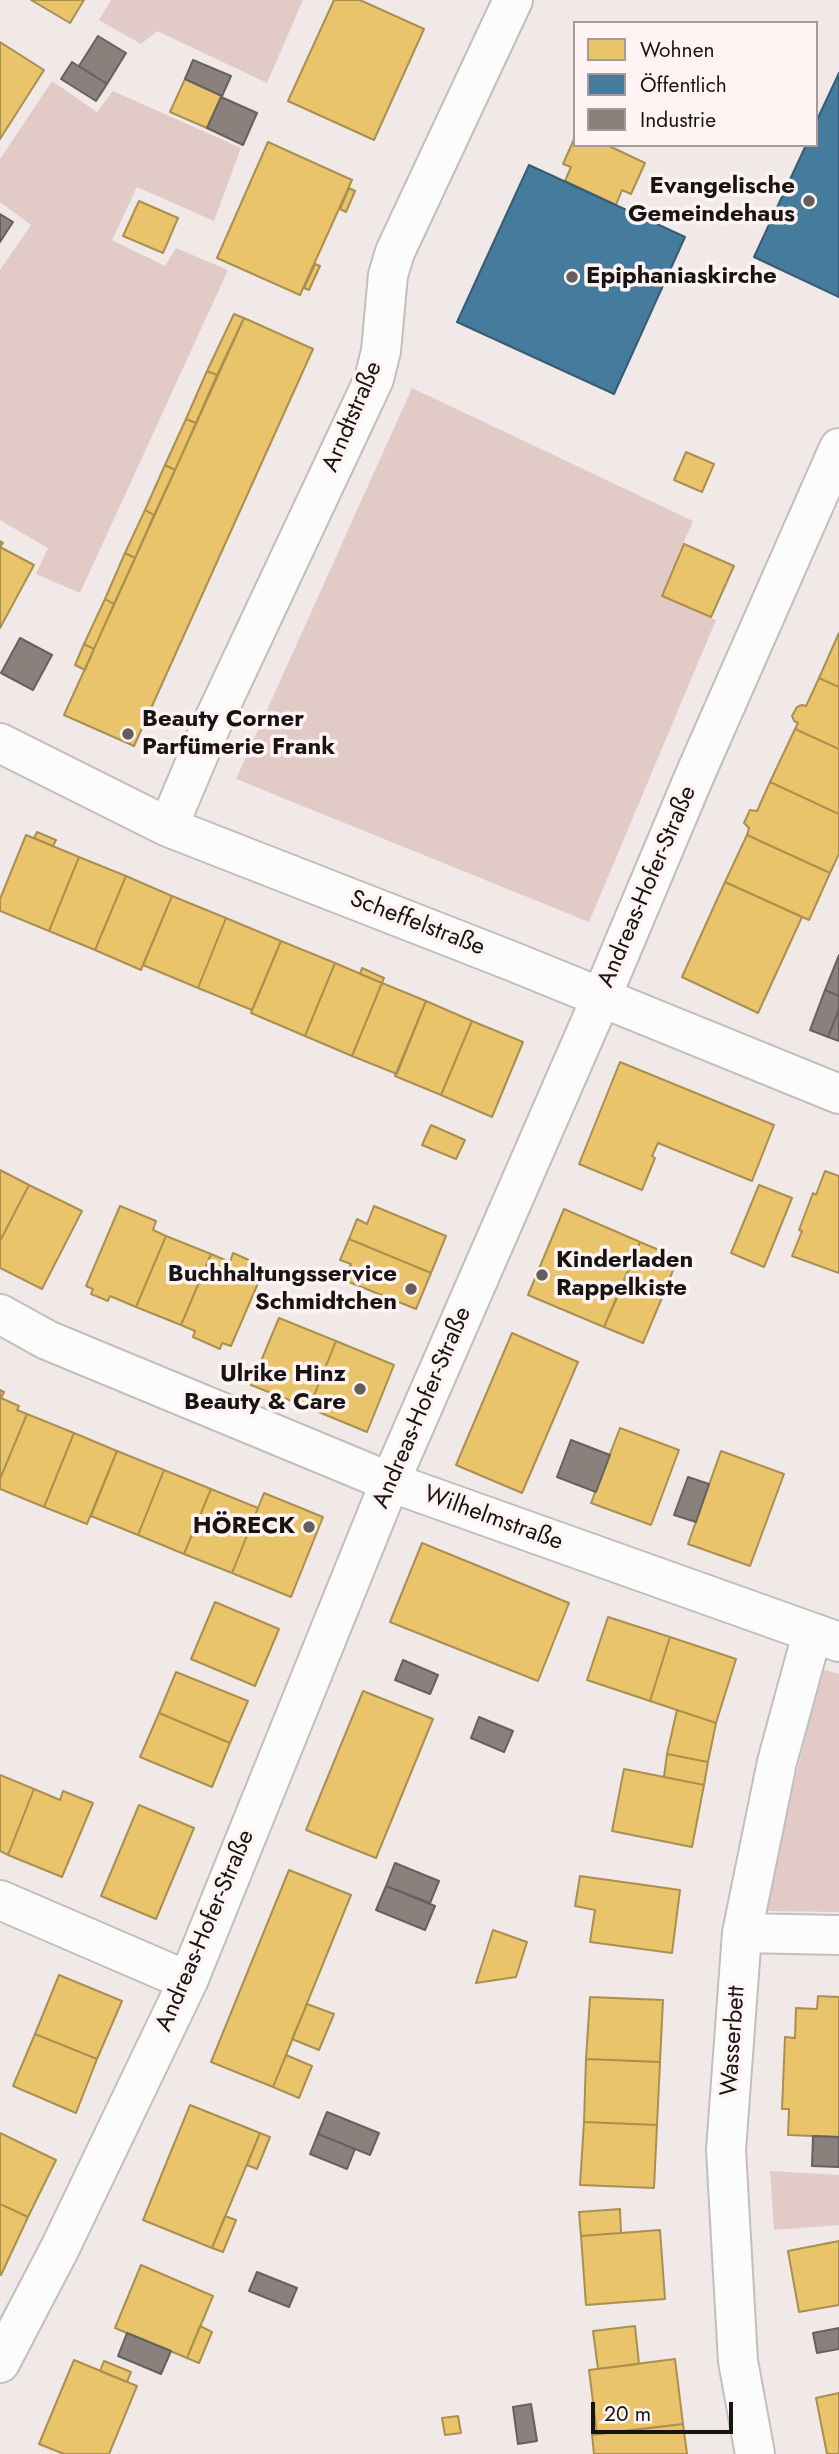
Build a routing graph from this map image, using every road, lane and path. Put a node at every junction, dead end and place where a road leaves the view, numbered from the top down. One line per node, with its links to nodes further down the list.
1 (513, 0): 5 (street, Arndtstraße)
2 (839, 448): 3 (street, Andreas-Hofer-Straße)
3 (831, 491): 6 (street, Andreas-Hofer-Straße)
4 (0, 743): 5 (street, Scheffelstraße)
5 (168, 827): 6 (street, Scheffelstraße)
6 (601, 998): 7 (street, Scheffelstraße); 9 (street, Andreas-Hofer-Straße)
7 (839, 1094)
8 (0, 1314): 9 (street, Wilhelmstraße)
9 (390, 1482): 10 (street, Wilhelmstraße); 14 (street, Andreas-Hofer-Straße)
10 (825, 1638): 12 (street, Wasserbett)
11 (0, 1900): 14 (street)
12 (742, 1933): 13 (street); 16 (street, Wasserbett)
13 (839, 1935)
14 (188, 1982): 15 (street, Andreas-Hofer-Straße)
15 (0, 2363)
16 (755, 2454)

